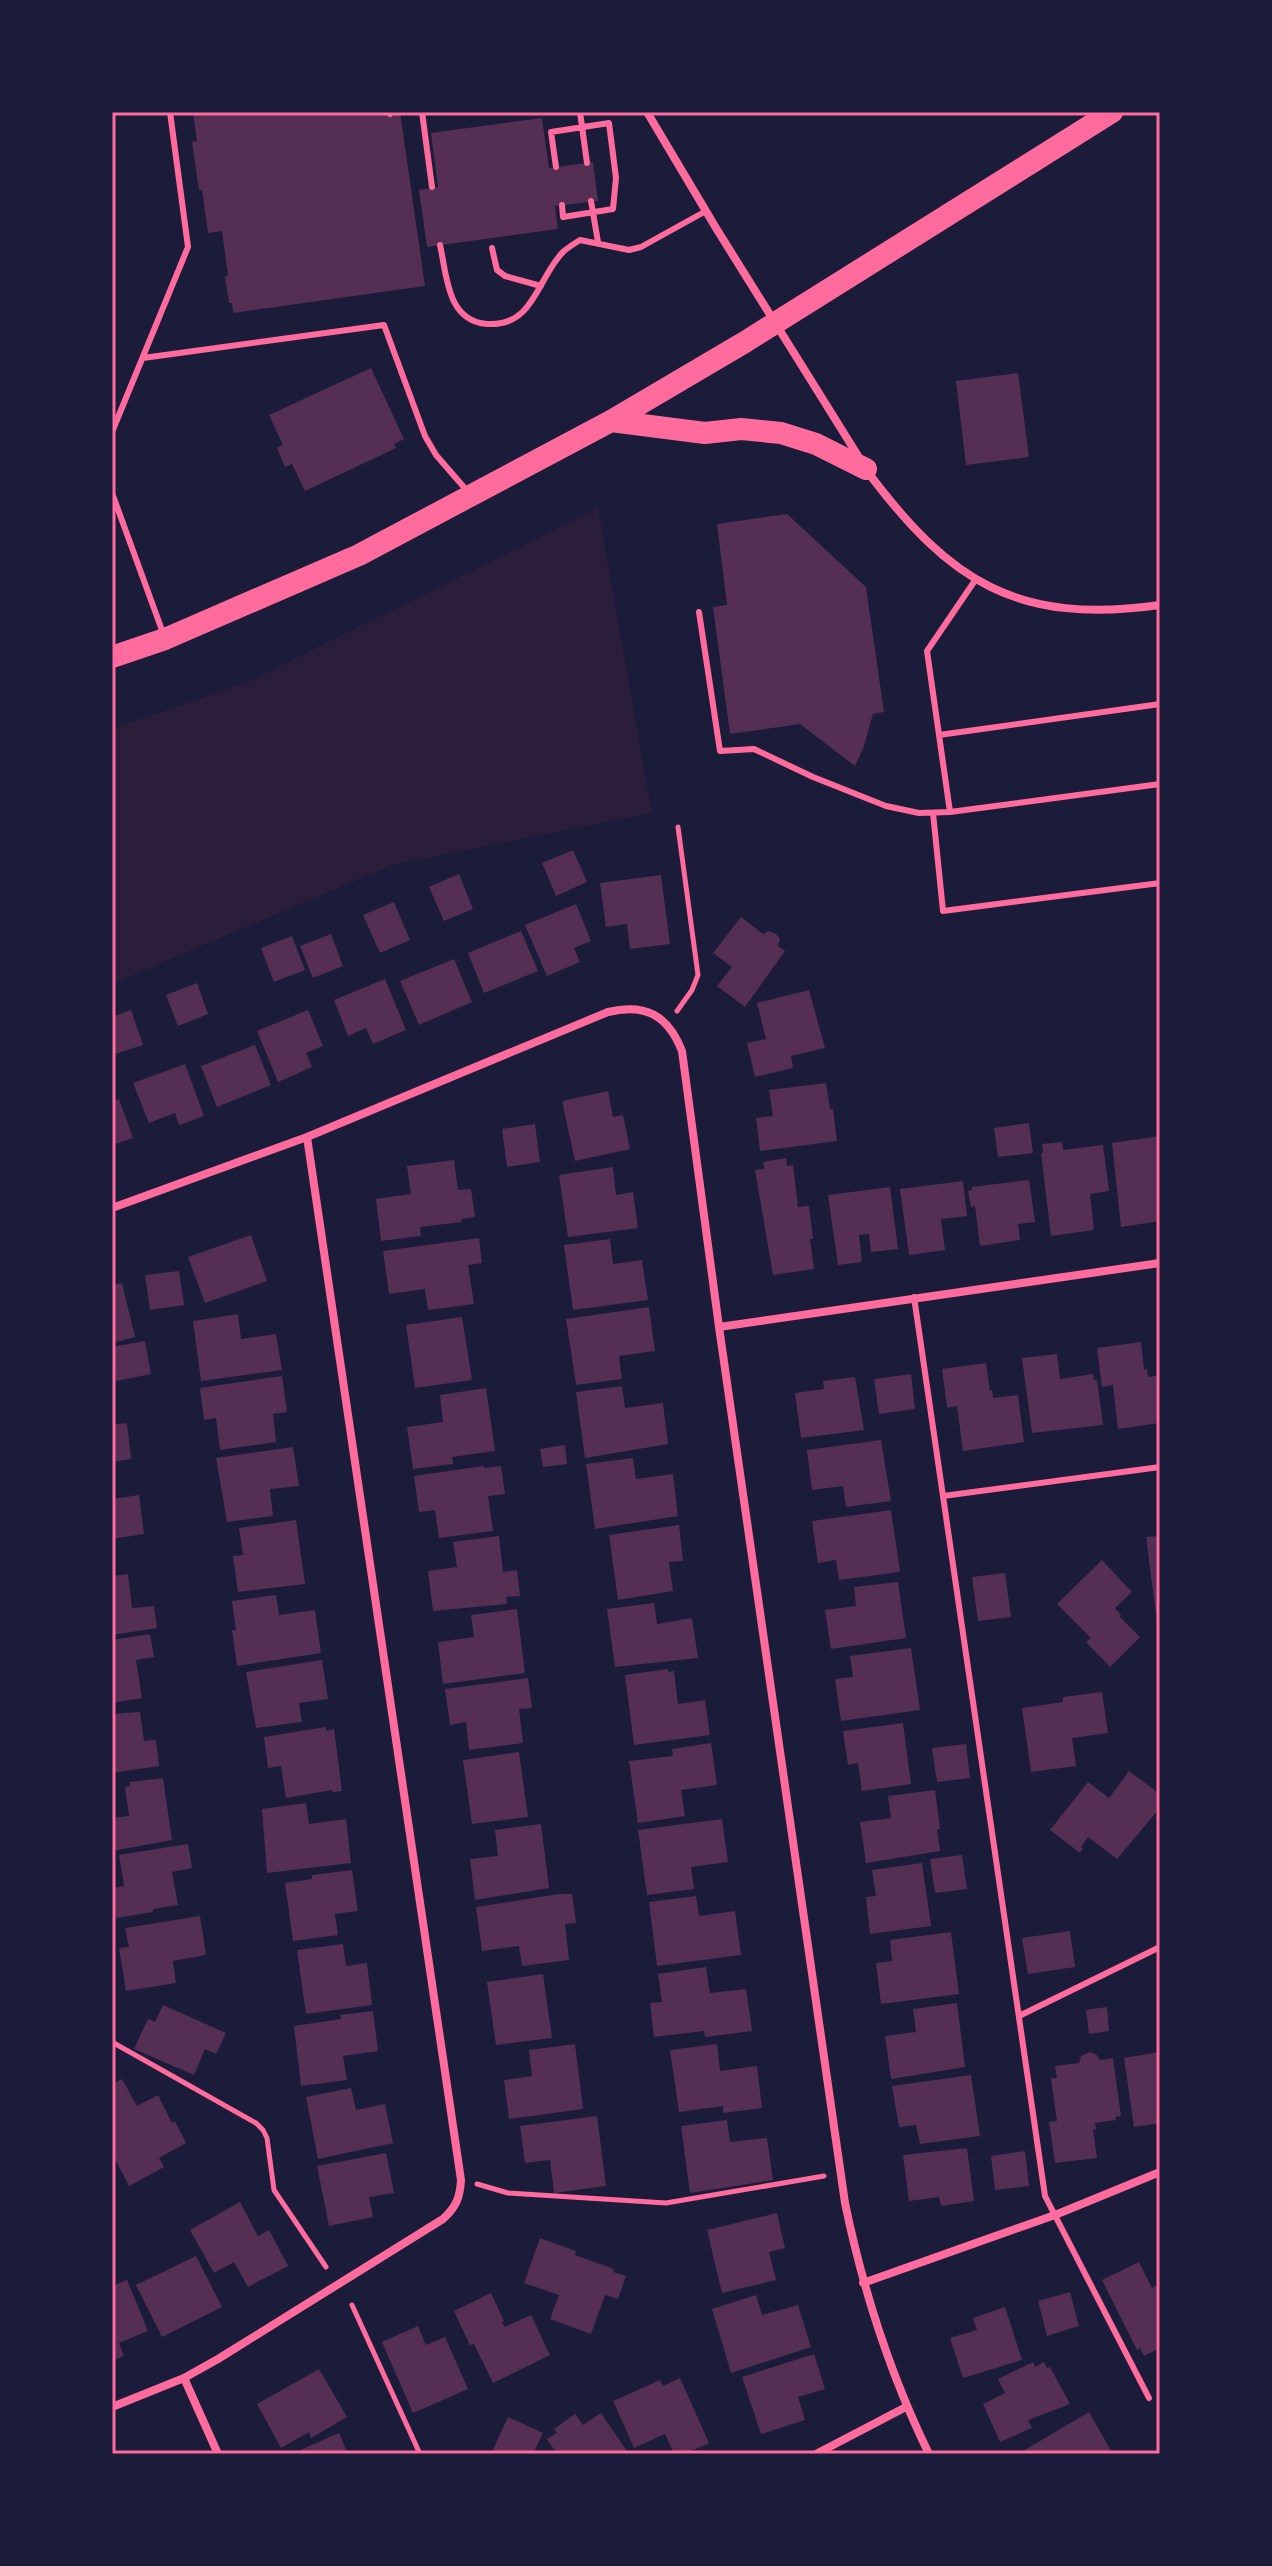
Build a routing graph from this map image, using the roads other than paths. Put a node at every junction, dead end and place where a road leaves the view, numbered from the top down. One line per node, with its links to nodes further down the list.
1 (170, 112): 21 (lane)
2 (422, 112): 11 (lane)
3 (554, 112): 4 (lane)
4 (561, 112)
5 (580, 112): 8 (lane)
6 (647, 112): 14 (street)
7 (1112, 112): 20 (highway)
8 (582, 127): 9 (lane); 10 (lane); 15 (lane)
9 (587, 163)
10 (556, 167)
11 (432, 187)
12 (591, 201): 15 (lane)
13 (562, 205): 15 (lane)
14 (706, 211): 16 (lane); 20 (street)
15 (593, 213): 16 (lane)
16 (598, 242): 19 (lane)
17 (440, 245): 19 (lane)
18 (492, 248): 19 (lane)
19 (541, 286)
20 (776, 323): 22 (highway); 24 (street)
21 (143, 358): 23 (lane); 26 (lane)
22 (611, 421): 24 (highway); 26 (highway)
23 (112, 432)
24 (866, 469): 29 (street)
25 (112, 493): 27 (lane)
26 (471, 495): 32 (highway)
27 (120, 519): 28 (lane); 32 (lane)
28 (112, 523)
29 (976, 579): 30 (street); 35 (lane)
30 (1160, 605)
31 (699, 612): 38 (lane)
32 (165, 639): 33 (highway)
33 (112, 657)
34 (1160, 704): 35 (lane)
35 (939, 735): 37 (lane)
36 (1160, 784): 37 (lane)
37 (950, 812): 38 (lane)
38 (933, 813): 39 (lane)
39 (1160, 883)
40 (307, 1137): 41 (street); 44 (street); 52 (street)
41 (112, 1208)
42 (1160, 1263): 43 (street)
43 (914, 1297): 44 (street); 46 (lane)
44 (719, 1327): 51 (street)
45 (1160, 1467): 46 (lane)
46 (943, 1496): 48 (lane)
47 (1160, 1947): 48 (lane)
48 (1019, 2016): 50 (lane)
49 (1160, 2172): 50 (street)
50 (1055, 2215): 51 (street); 53 (lane)
51 (863, 2283): 55 (street)
52 (184, 2378): 54 (street); 56 (street)
53 (1149, 2398)
54 (112, 2407)
55 (906, 2407): 57 (street); 58 (street)
56 (218, 2454)
57 (816, 2454)
58 (929, 2454)

